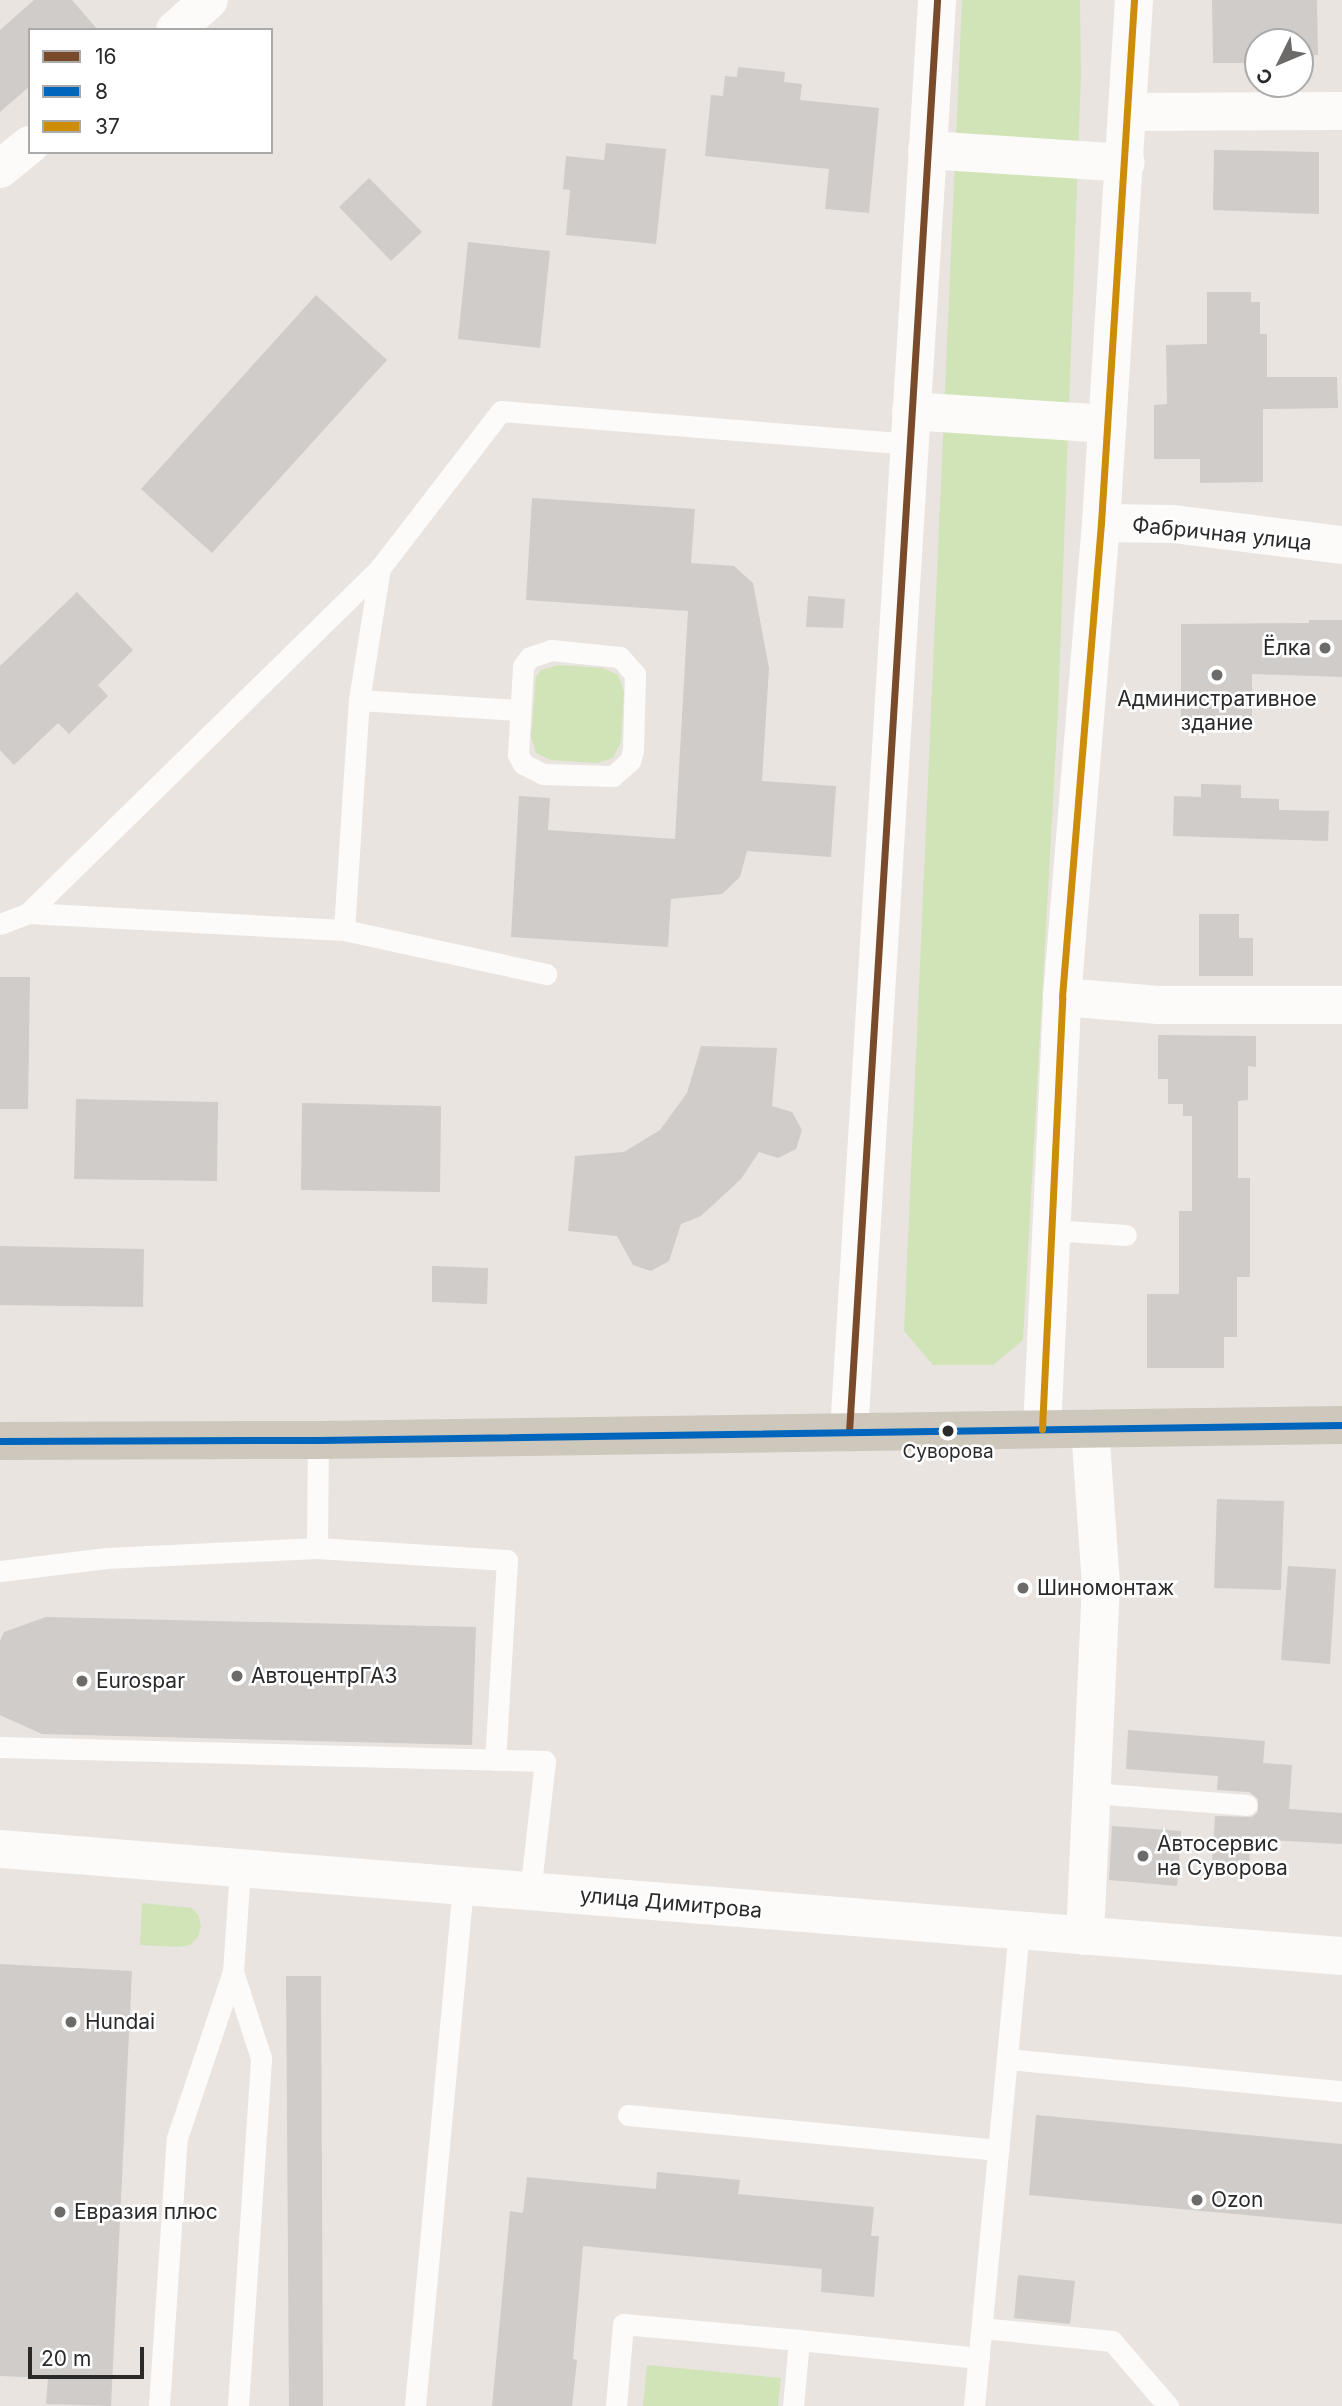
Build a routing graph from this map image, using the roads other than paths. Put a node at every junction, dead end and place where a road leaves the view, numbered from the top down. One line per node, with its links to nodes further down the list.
1 (209, 0): 5 (street)
2 (912, 0): 6 (street)
3 (937, 0): 6 (street)
4 (1134, 0): 8 (street)
5 (177, 28)
6 (934, 40): 10 (street)
7 (1342, 111): 8 (street)
8 (1129, 112): 11 (street)
9 (28, 147): 12 (street)
10 (927, 150): 11 (street); 14 (street)
11 (1126, 163): 13 (street)
12 (0, 169)
13 (1108, 424): 14 (street); 15 (street)
14 (909, 427): 17 (lane); 31 (street)
15 (1101, 523): 16 (street, Фабричная улица); 24 (street)
16 (1342, 545)
17 (380, 568): 18 (lane); 20 (lane)
18 (359, 700): 19 (lane); 22 (lane)
19 (518, 710): 19 (lane)
20 (28, 913): 21 (lane); 22 (lane)
21 (0, 924)
22 (344, 930): 23 (lane)
23 (546, 974)
24 (1062, 996): 25 (street); 26 (street)
25 (1342, 1005)
26 (1051, 1230): 27 (lane); 29 (street)
27 (1126, 1235)
28 (1342, 1425): 30 (main road)
29 (1042, 1429): 30 (main road); 31 (main road)
30 (1090, 1429): 38 (street)
31 (849, 1432): 32 (main road)
32 (318, 1440): 33 (main road); 34 (lane)
33 (0, 1441)
34 (317, 1548): 35 (lane); 37 (lane)
35 (0, 1571)
36 (0, 1747): 37 (lane)
37 (495, 1760): 43 (lane)
38 (1092, 1793): 39 (lane); 45 (street)
39 (1247, 1805)
40 (0, 1849): 41 (street, улица Димитрова)
41 (240, 1869): 42 (street, улица Димитрова); 47 (lane)
42 (463, 1886): 43 (street, улица Димитрова); 57 (lane)
43 (530, 1892): 44 (street, улица Димитрова)
44 (1019, 1930): 45 (street, улица Димитрова); 48 (lane)
45 (1085, 1936): 46 (street, улица Димитрова)
46 (1342, 1956)
47 (233, 1972): 55 (lane); 56 (lane)
48 (1007, 2059): 49 (lane); 51 (lane)
49 (1342, 2091)
50 (628, 2115): 51 (lane)
51 (998, 2150): 52 (lane)
52 (982, 2328): 54 (lane); 61 (lane)
53 (799, 2340): 54 (lane); 58 (lane); 59 (lane)
54 (979, 2358): 60 (lane)
55 (159, 2406)
56 (237, 2406)
57 (415, 2406)
58 (616, 2406)
59 (793, 2406)
60 (974, 2406)
61 (1168, 2406)

